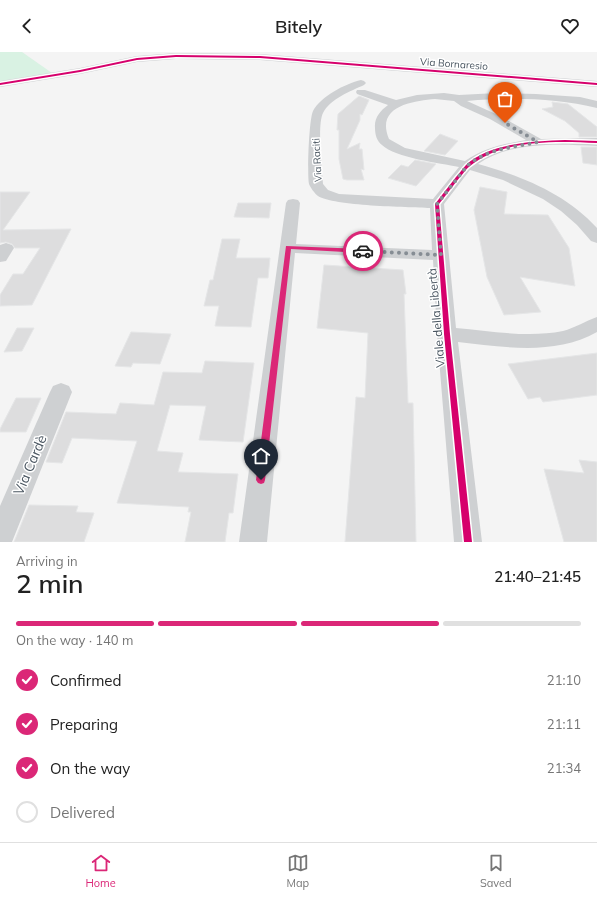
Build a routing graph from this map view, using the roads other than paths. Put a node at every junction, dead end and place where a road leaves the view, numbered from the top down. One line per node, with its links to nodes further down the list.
1 (369, 66): 2 (street, Via Bornaresio); 4 (street, Via Bornaresio); 6 (street)
2 (394, 69): 3 (street, Via Bornaresio); 3 (street)
3 (419, 71): 5 (street, Via Bornaresio)
4 (0, 84)
5 (597, 84)
6 (363, 85): 8 (street); 14 (street, Via Raciti)
7 (457, 98): 8 (street); 9 (street); 10 (street)
8 (396, 104): 12 (street)
9 (597, 105)
10 (538, 142): 11 (street); 12 (street)
11 (597, 142)
12 (467, 166): 14 (street); 15 (street)
13 (293, 203): 16 (street)
14 (437, 204): 17 (street, Viale della Libertà)
15 (597, 238)
16 (288, 248): 17 (street); 22 (street)
17 (441, 255): 19 (street, Viale della Libertà)
18 (597, 324): 19 (street)
19 (447, 334): 23 (street, Viale della Libertà)
20 (61, 392): 21 (street, Via Cardè)
21 (0, 538)
22 (254, 542)
23 (468, 542)

